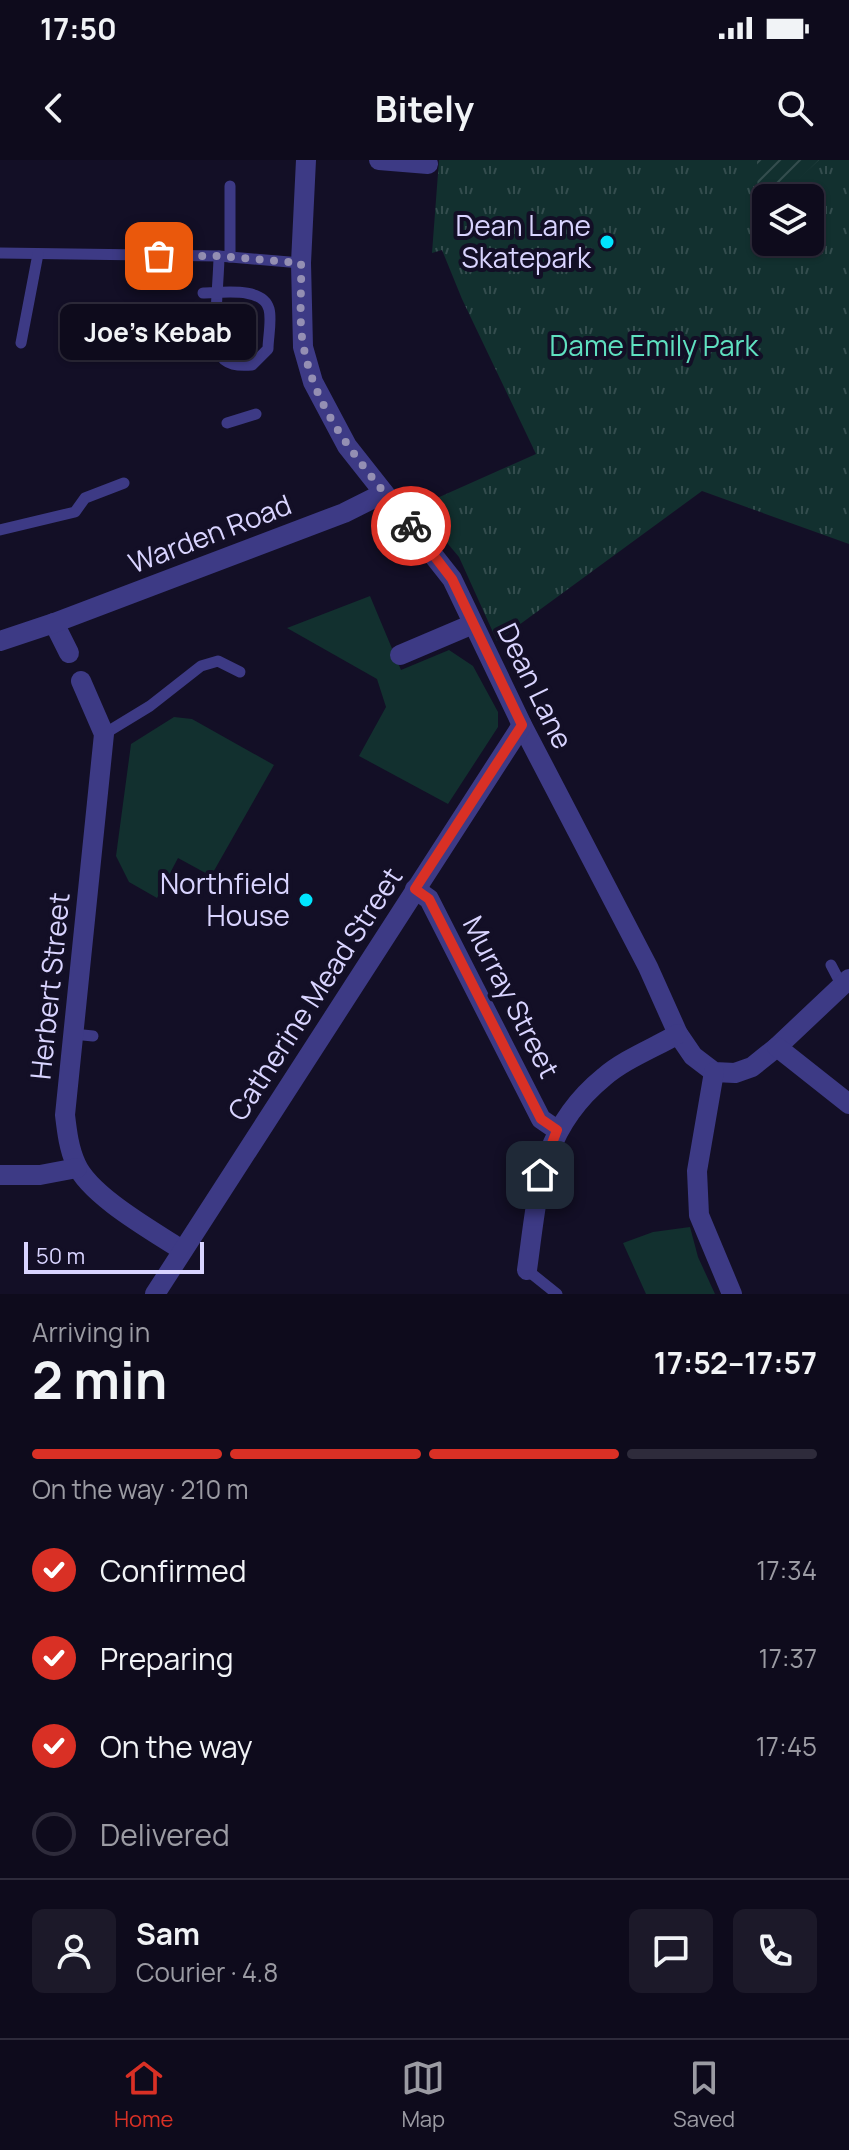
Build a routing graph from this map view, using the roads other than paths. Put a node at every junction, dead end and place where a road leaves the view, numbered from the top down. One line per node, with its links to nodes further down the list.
1 (306, 160): 8 (street, Dean Lane)
2 (379, 160): 3 (street)
3 (428, 164)
4 (230, 186): 7 (lane)
5 (0, 253): 6 (lane)
6 (38, 254): 7 (lane); 10 (lane)
7 (225, 257): 8 (lane); 9 (lane)
8 (301, 263): 14 (street, Dean Lane)
9 (203, 293)
10 (21, 343)
11 (256, 414): 12 (lane)
12 (227, 423)
13 (124, 483): 15 (lane)
14 (384, 493): 16 (street, Warden Road); 17 (street, Dean Lane)
15 (0, 530)
16 (54, 623): 18 (street, Warden Road); 19 (street)
17 (473, 624): 20 (street); 23 (street, Dean Lane)
18 (0, 641)
19 (69, 653)
20 (400, 655)
21 (240, 672): 24 (lane)
22 (81, 681): 24 (street, Herbert Street)
23 (522, 725): 25 (street, Catherine Mead Street); 28 (street, Dean Lane)
24 (104, 734): 33 (street, Herbert Street)
25 (415, 889): 32 (street, Murray Street); 35 (street, Catherine Mead Street)
26 (831, 965): 27 (lane)
27 (846, 983): 29 (street)
28 (678, 1034): 30 (street, Dean Lane); 32 (street)
29 (777, 1047): 30 (street); 31 (street)
30 (714, 1072): 39 (street)
31 (849, 1104)
32 (557, 1130): 36 (street)
33 (77, 1168): 34 (street); 35 (street, Herbert Street)
34 (0, 1175)
35 (187, 1251): 38 (street, Catherine Mead Street)
36 (527, 1270): 37 (lane)
37 (554, 1290)
38 (155, 1294)
39 (732, 1294)

